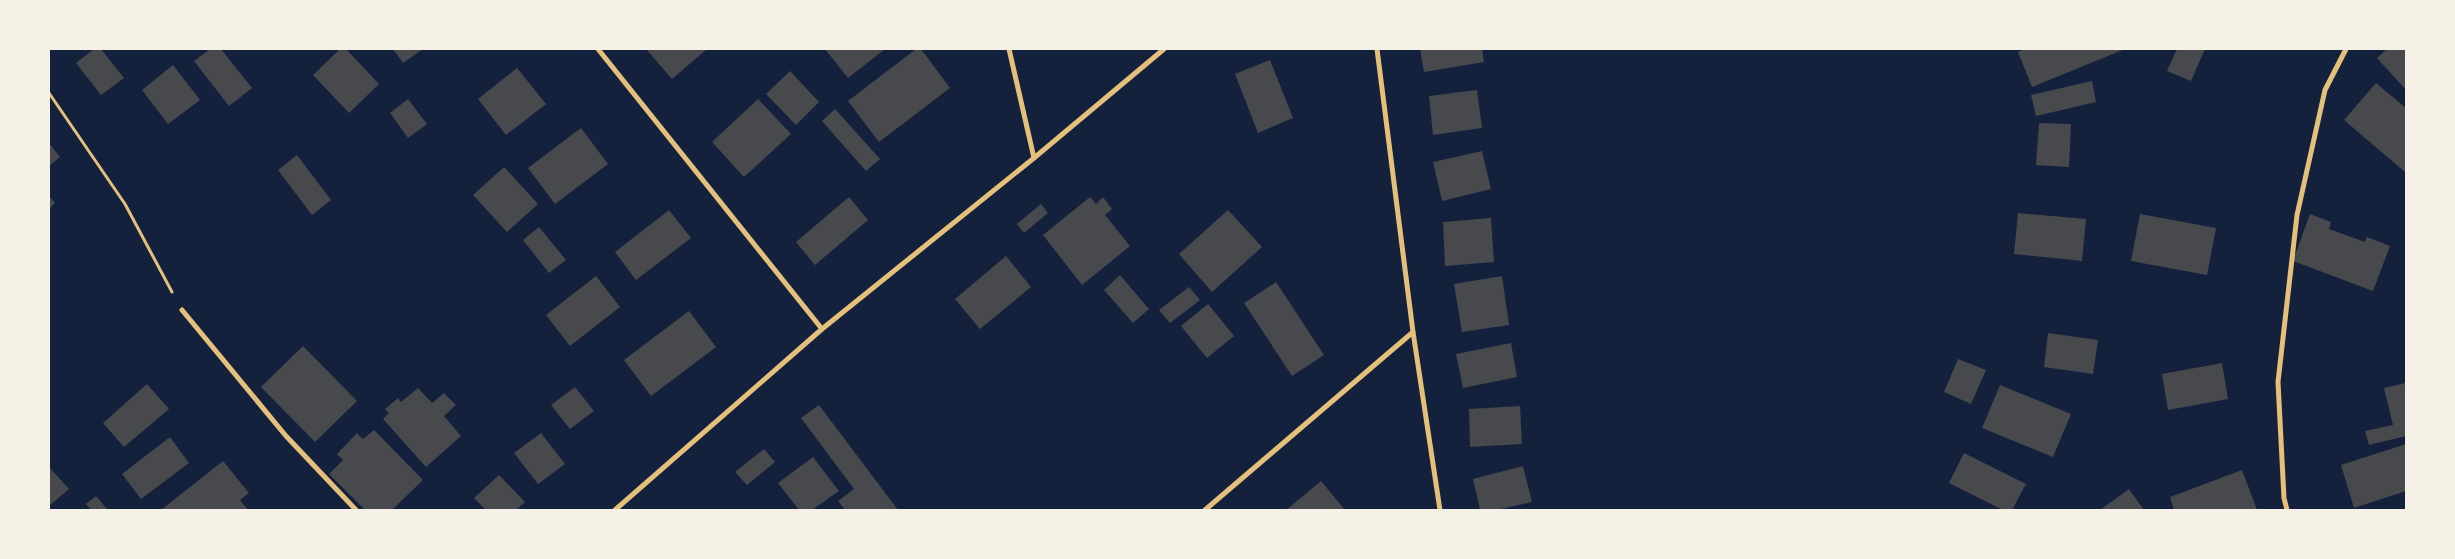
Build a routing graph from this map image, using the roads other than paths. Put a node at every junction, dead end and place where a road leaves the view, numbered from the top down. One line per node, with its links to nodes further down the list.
1 (598, 49): 8 (street)
2 (1009, 49): 6 (street)
3 (1164, 49): 6 (street)
4 (1377, 49): 9 (street)
5 (2346, 49): 14 (street)
6 (1034, 158): 8 (street)
7 (182, 310): 10 (street)
8 (822, 329): 11 (street)
9 (1414, 332): 12 (street); 13 (street)
10 (356, 510)
11 (615, 510)
12 (1205, 510)
13 (1440, 510)
14 (2287, 510)

